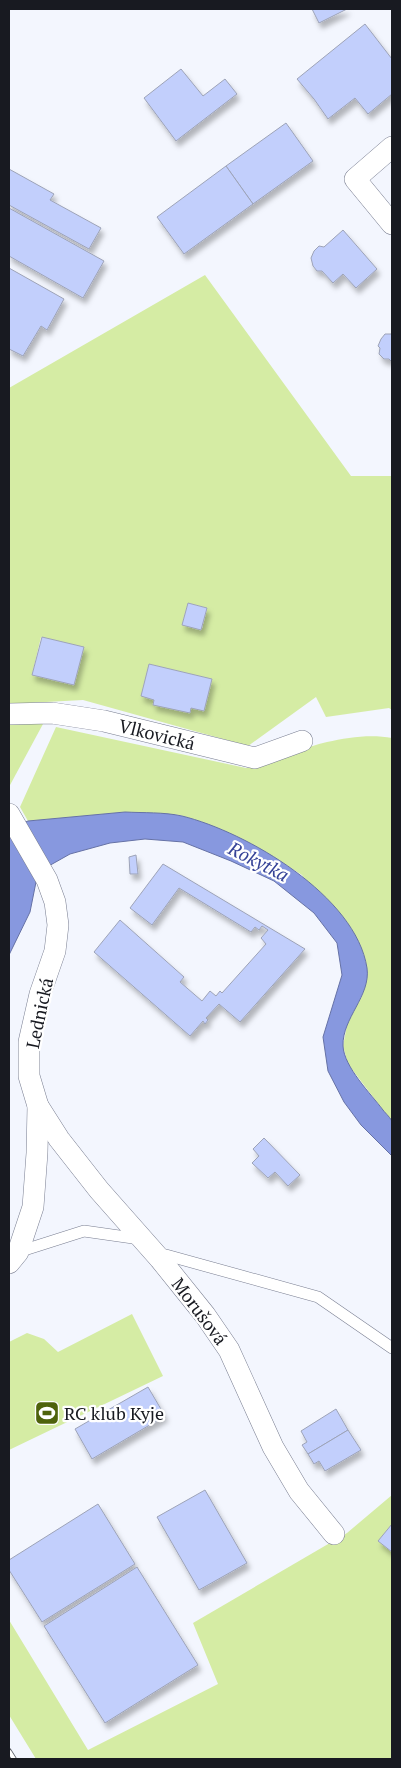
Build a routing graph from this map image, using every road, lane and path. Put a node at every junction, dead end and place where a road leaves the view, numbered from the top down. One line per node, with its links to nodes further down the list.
1 (392, 146): 2 (street)
2 (392, 224)
3 (9, 714): 4 (street, Vlkovická)
4 (302, 741)
5 (9, 814): 6 (street, Lednická)
6 (38, 1106): 7 (street, Morušová); 8 (street, Lednická)
7 (143, 1240): 8 (lane); 9 (street, Morušová)
8 (13, 1257)
9 (160, 1259): 10 (lane); 11 (street, Morušová)
10 (392, 1348)
11 (337, 1536)

